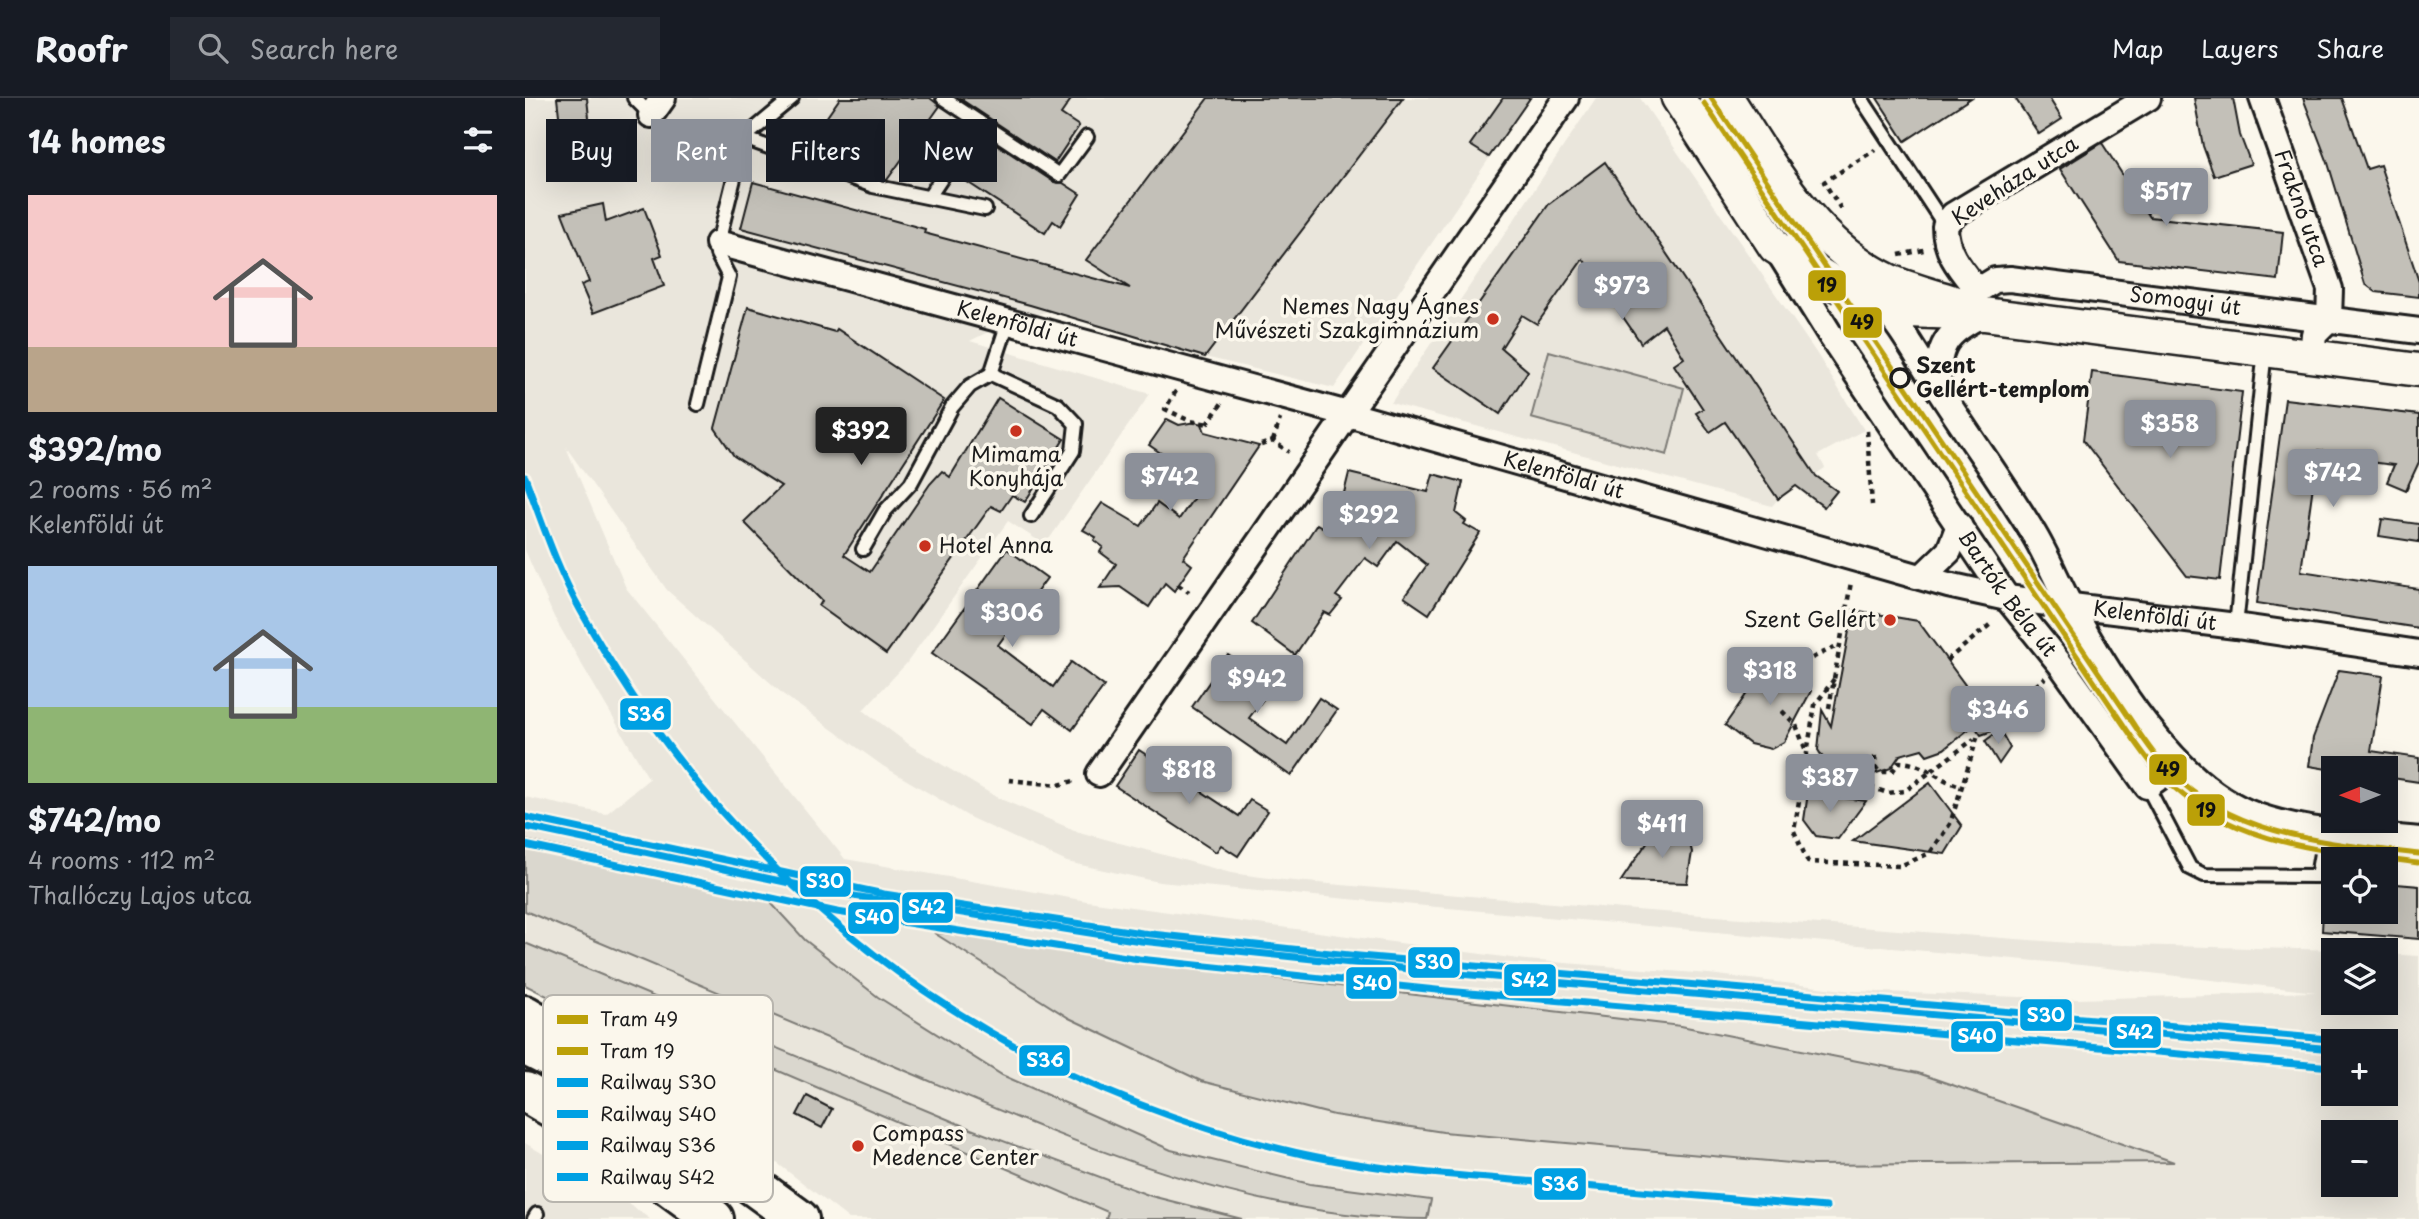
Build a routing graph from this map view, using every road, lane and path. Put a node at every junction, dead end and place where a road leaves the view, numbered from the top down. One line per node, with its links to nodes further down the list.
1 (792, 98): 10 (lane)
2 (943, 98): 9 (lane)
3 (1566, 98): 40 (street)
4 (1678, 98): 23 (street, Bartók Béla út)
5 (1727, 98): 20 (street, Bartók Béla út)
6 (1861, 98): 14 (lane)
7 (2148, 98): 21 (street, Keveháza utca)
8 (2262, 98): 27 (street, Fraknó utca)
9 (974, 119)
10 (752, 131)
11 (997, 134): 12 (lane)
12 (1087, 137)
13 (752, 141): 17 (lane)
14 (1888, 141): 19 (path); 21 (lane)
15 (733, 182): 22 (lane)
16 (939, 182): 17 (lane)
17 (929, 197): 18 (lane)
18 (985, 209)
19 (1844, 215)
20 (1807, 218): 25 (street, Somogyi út); 26 (street, Bartók Béla út)
21 (1937, 234): 24 (path); 25 (street, Keveháza utca)
22 (718, 243): 28 (street, Kelenföldi út); 39 (lane)
23 (1775, 247): 26 (street, Somogyi út); 50 (street, Bartók Béla út)
24 (1893, 256)
25 (1973, 303): 26 (street, Somogyi út); 27 (street, Somogyi út); 31 (street, Somogyi út); 37 (street)
26 (1881, 304): 37 (street, Bartók Béla út)
27 (2329, 319): 29 (street, Somogyi út); 32 (street)
28 (1008, 321): 35 (lane); 40 (street, Kelenföldi út)
29 (2361, 323): 30 (street, Somogyi út); 33 (street)
30 (2419, 331)
31 (2265, 350): 32 (street, Somogyi út); 59 (lane)
32 (2312, 356): 33 (street, Somogyi út)
33 (2357, 362): 34 (street, Somogyi út)
34 (2419, 370)
35 (991, 374): 49 (lane); 51 (lane)
36 (1177, 389): 44 (path)
37 (1939, 390): 57 (street, Bartók Béla út)
38 (1223, 402): 44 (path)
39 (698, 404)
40 (1348, 414): 53 (street, Kelenföldi út); 75 (street)
41 (1280, 418): 45 (path)
42 (1866, 423): 48 (path)
43 (1202, 424): 44 (path)
44 (1209, 424)
45 (1273, 441): 46 (path); 47 (path)
46 (1261, 445)
47 (1289, 452)
48 (1872, 505)
49 (1031, 516)
50 (1959, 525): 53 (street); 56 (street, Bartók Béla út)
51 (863, 549)
52 (1852, 577): 60 (path)
53 (1922, 577): 56 (street, Kelenföldi út)
54 (1178, 585): 55 (path)
55 (1189, 592)
56 (2007, 598): 57 (street, Kelenföldi út); 78 (street, Bartók Béla út)
57 (2070, 604): 59 (street, Kelenföldi út); 73 (street, Bartók Béla út)
58 (1992, 624): 62 (path)
59 (2236, 626): 61 (street, Kelenföldi út)
60 (1839, 645): 63 (path); 65 (path)
61 (2419, 653)
62 (1947, 660)
63 (1785, 671)
64 (2047, 677): 68 (path)
65 (1834, 679): 66 (path); 71 (path)
66 (1829, 708)
67 (1782, 711): 71 (path)
68 (1997, 718)
69 (1979, 732): 70 (path)
70 (1975, 739): 74 (path); 77 (path)
71 (1807, 752): 77 (path)
72 (1875, 756): 74 (path)
73 (2178, 764): 78 (street); 80 (street, Bartók Béla út)
74 (1931, 771): 77 (path); 79 (path)
75 (1099, 774): 76 (path)
76 (1009, 780)
77 (1961, 786)
78 (2147, 786): 81 (lane)
79 (1870, 787)
80 (2321, 829)
81 (2324, 833)
82 (2353, 833): 83 (street, Bartók Béla út)
83 (2419, 840)
84 (525, 1016): 85 (main road)
85 (543, 1026)
86 (525, 1047): 87 (main road)
87 (543, 1056)
88 (525, 1092): 89 (main road)
89 (543, 1103)
90 (773, 1200): 93 (main road)
91 (691, 1202): 92 (main road)
92 (714, 1219)
93 (799, 1219)

